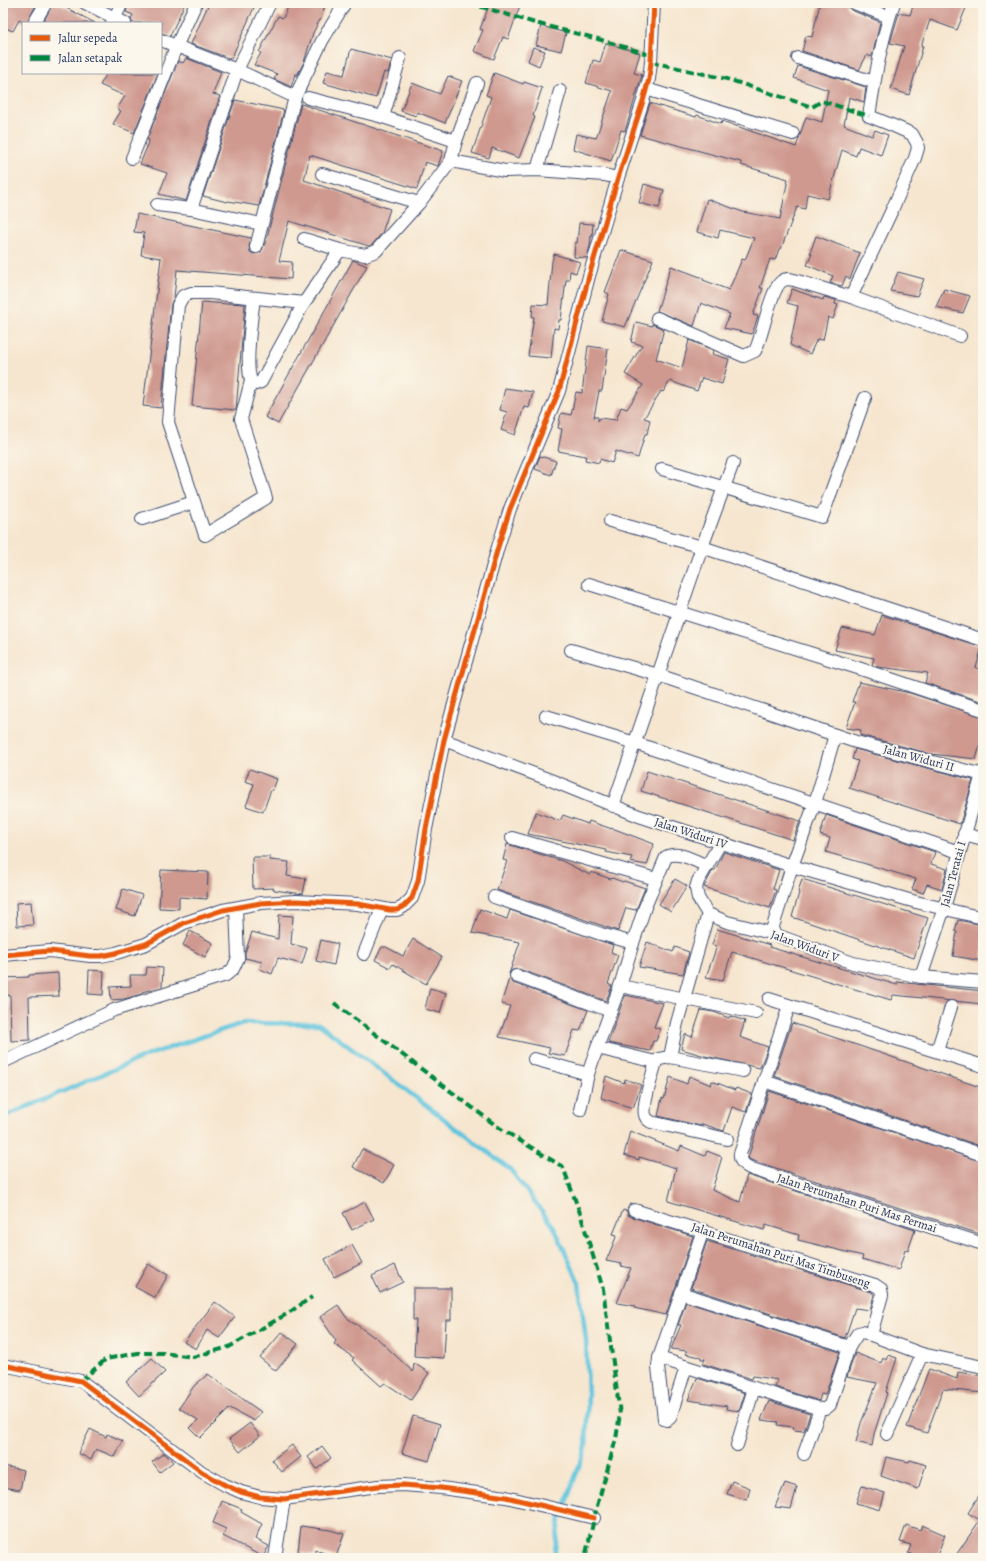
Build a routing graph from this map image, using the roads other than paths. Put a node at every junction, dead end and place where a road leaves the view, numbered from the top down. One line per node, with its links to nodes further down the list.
1 (46, 3): 12 (street)
2 (85, 3): 11 (street)
3 (122, 3): 11 (street)
4 (196, 3): 14 (street)
5 (270, 3): 17 (street)
6 (345, 3): 22 (street)
7 (654, 3): 20 (street)
8 (854, 3): 10 (street)
9 (894, 3): 10 (street)
10 (889, 17): 18 (street)
11 (117, 21)
12 (35, 22)
13 (162, 40): 14 (street)
14 (176, 47): 17 (street); 27 (street)
15 (400, 58): 24 (street)
16 (798, 58): 18 (street)
17 (237, 70): 22 (street); 34 (street)
18 (874, 82): 39 (street)
19 (477, 83): 26 (street)
20 (646, 89): 25 (street); 31 (street)
21 (560, 91): 29 (street)
22 (295, 97): 35 (street)
23 (308, 98): 24 (street)
24 (383, 117): 26 (street)
25 (793, 134)
26 (456, 141): 28 (street)
27 (132, 158)
28 (452, 161): 29 (street); 32 (street)
29 (537, 170): 31 (street)
30 (322, 174): 32 (street)
31 (618, 178): 61 (street)
32 (420, 203): 38 (street)
33 (157, 205): 34 (street)
34 (191, 209): 35 (street)
35 (262, 224): 37 (street)
36 (304, 239): 38 (street)
37 (256, 248)
38 (340, 250): 41 (street)
39 (851, 297): 42 (street); 43 (street)
40 (254, 298): 41 (street); 44 (street); 49 (street)
41 (304, 303): 44 (street)
42 (656, 318)
43 (960, 336)
44 (251, 381): 49 (street)
45 (865, 398): 48 (street)
46 (733, 463): 48 (street)
47 (662, 469): 48 (street)
48 (724, 489): 52 (street)
49 (194, 502): 50 (street)
50 (142, 519)
51 (610, 521): 52 (street)
52 (702, 547): 54 (street); 55 (street)
53 (589, 584): 54 (street)
54 (680, 613): 57 (street); 58 (street)
55 (983, 640)
56 (571, 650): 57 (street, Jalan Widuri II)
57 (658, 675): 60 (street, Jalan Widuri II); 62 (street)
58 (983, 710)
59 (546, 716): 62 (street)
60 (835, 735): 63 (street, Jalan Widuri II); 64 (street)
61 (444, 740): 65 (street, Jalan Widuri IV); 77 (street)
62 (635, 743): 64 (street); 65 (street)
63 (983, 773): 66 (street, Jalan Teratai I)
64 (815, 803): 70 (street); 72 (street)
65 (613, 806): 69 (street, Jalan Widuri IV)
66 (964, 834): 68 (street); 70 (street, Jalan Teratai I)
67 (512, 838): 73 (street)
68 (983, 839)
69 (721, 842): 71 (street); 72 (street, Jalan Widuri IV)
70 (960, 852): 76 (street, Jalan Teratai I)
71 (707, 866): 73 (street); 78 (street)
72 (792, 866): 76 (street, Jalan Widuri IV); 80 (street)
73 (656, 879): 81 (street)
74 (494, 897): 81 (street)
75 (236, 908): 77 (street); 83 (street); 98 (street)
76 (944, 908): 79 (street, Jalan Widuri IV); 85 (street, Jalan Teratai I)
77 (382, 910): 82 (street)
78 (708, 914): 80 (street, Jalan Widuri V); 88 (street)
79 (983, 918)
80 (771, 933): 85 (street, Jalan Widuri V)
81 (633, 943): 87 (street)
82 (364, 954)
83 (3, 955)
84 (516, 976): 92 (street)
85 (921, 977): 86 (street, Jalan Widuri V)
86 (983, 982)
87 (620, 986): 88 (street); 92 (street)
88 (684, 997): 93 (street); 96 (street)
89 (769, 999): 90 (street)
90 (789, 1006): 95 (street); 103 (street)
91 (951, 1007): 95 (street)
92 (611, 1011): 94 (street)
93 (756, 1013)
94 (597, 1048): 99 (street); 102 (street)
95 (937, 1051): 100 (street)
96 (670, 1056): 99 (street); 101 (street)
97 (534, 1059): 102 (street)
98 (3, 1062)
99 (656, 1062): 105 (street)
100 (983, 1066)
101 (743, 1071)
102 (588, 1074): 104 (street)
103 (764, 1081): 106 (street); 109 (street, Jalan Perumahan Puri Mas Permai)
104 (580, 1110)
105 (727, 1139)
106 (983, 1155)
107 (634, 1210): 108 (street, Jalan Perumahan Puri Mas Timbuseng)
108 (703, 1230): 110 (street); 111 (street, Jalan Perumahan Puri Mas Timbuseng)
109 (983, 1244)
110 (681, 1293): 112 (street); 114 (street)
111 (871, 1335): 112 (street); 113 (street)
112 (849, 1348): 119 (street)
113 (922, 1354): 117 (street); 120 (street)
114 (659, 1358): 116 (street); 116 (street)
115 (3, 1365): 123 (street)
116 (686, 1367): 118 (street)
117 (983, 1367)
118 (754, 1388): 119 (street); 121 (street)
119 (820, 1409): 122 (street)
120 (886, 1434)
121 (736, 1445)
122 (804, 1454)
123 (284, 1499): 124 (street); 125 (street)
124 (591, 1517)
125 (275, 1558)

